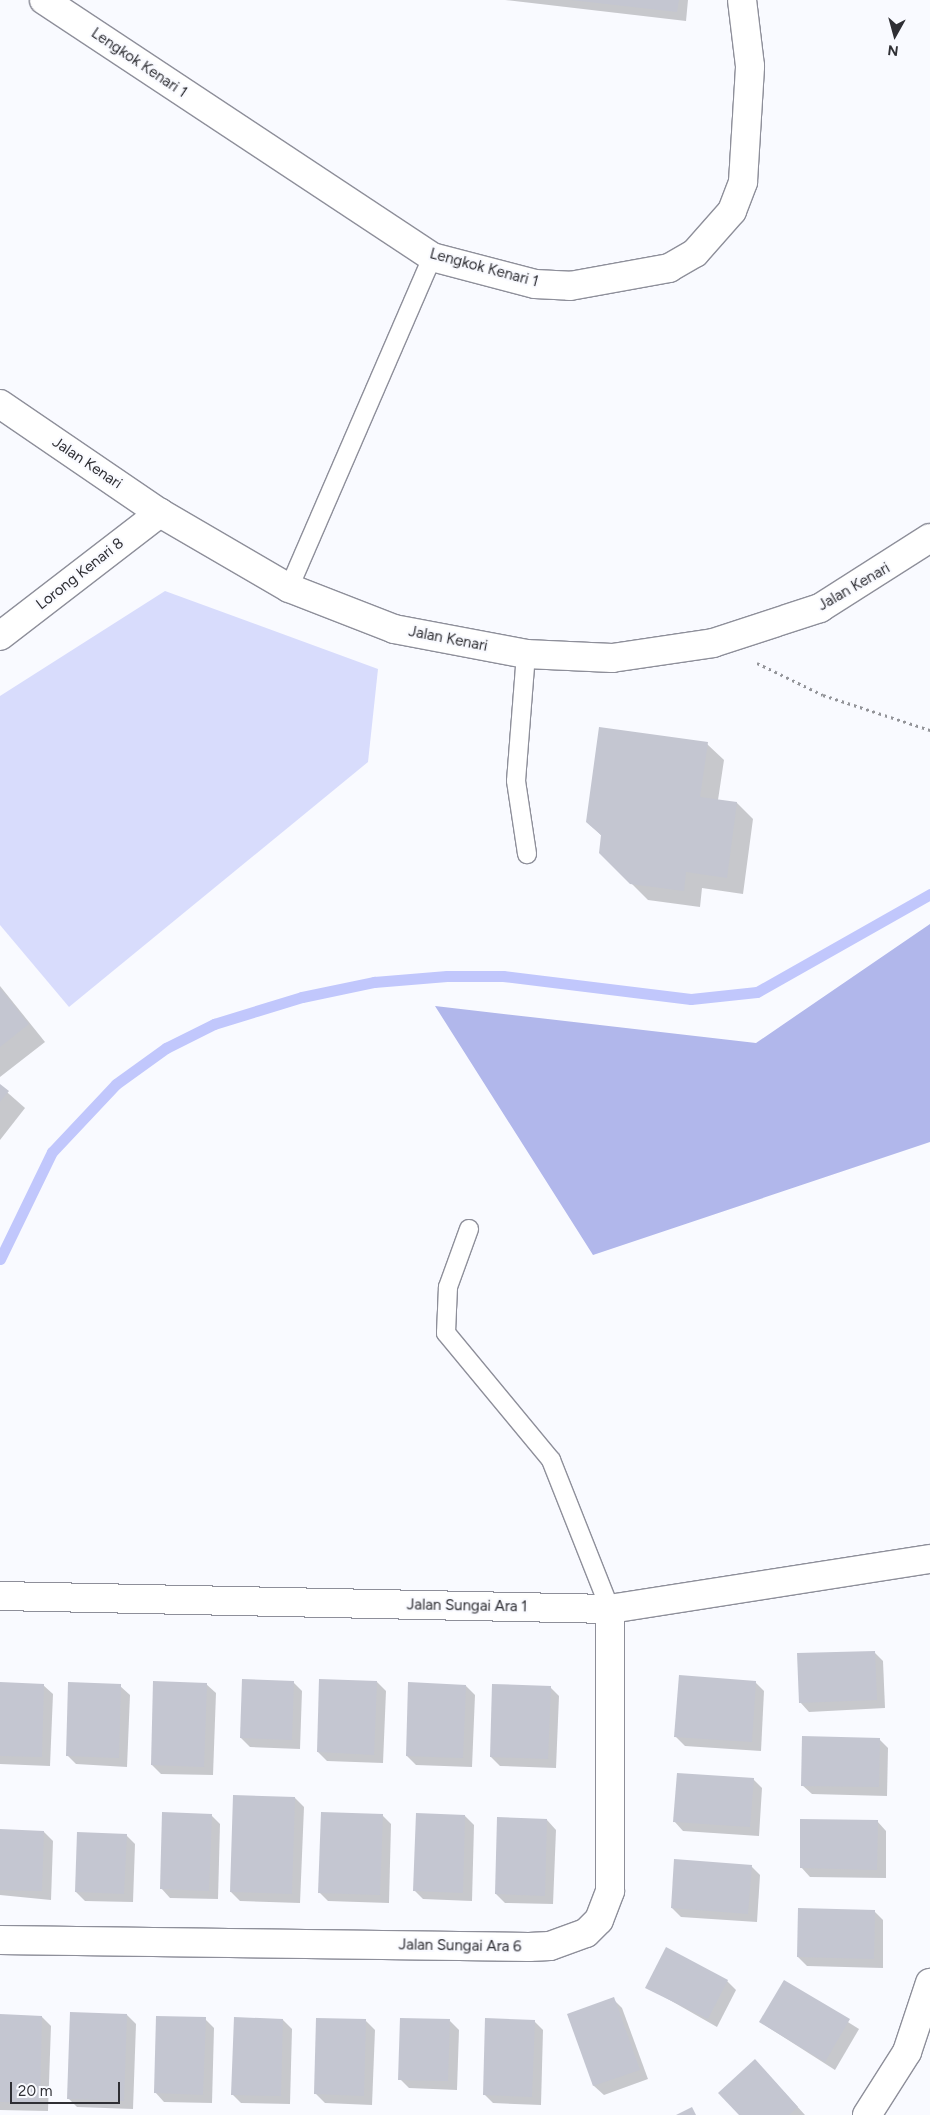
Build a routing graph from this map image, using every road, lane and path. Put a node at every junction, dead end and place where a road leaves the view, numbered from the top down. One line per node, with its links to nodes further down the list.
1 (44, 0): 3 (street, Lengkok Kenari 1)
2 (742, 0): 3 (street, Lengkok Kenari 1)
3 (432, 257): 7 (lane)
4 (0, 404): 5 (street, Jalan Kenari)
5 (160, 513): 7 (street, Jalan Kenari); 8 (street, Lorong Kenari 8)
6 (930, 538): 9 (street, Jalan Kenari)
7 (289, 588): 10 (street, Jalan Kenari)
8 (0, 636)
9 (713, 643): 10 (street, Jalan Kenari); 11 (path)
10 (526, 654): 12 (lane)
11 (930, 730)
12 (527, 854)
13 (469, 1229): 16 (lane)
14 (930, 1559): 16 (street, Jalan Sungai Ara 1)
15 (0, 1596): 16 (street, Jalan Sungai Ara 1)
16 (610, 1610): 17 (street, Jalan Sungai Ara 6)
17 (0, 1940)
18 (930, 1983): 19 (street)
19 (867, 2115)

